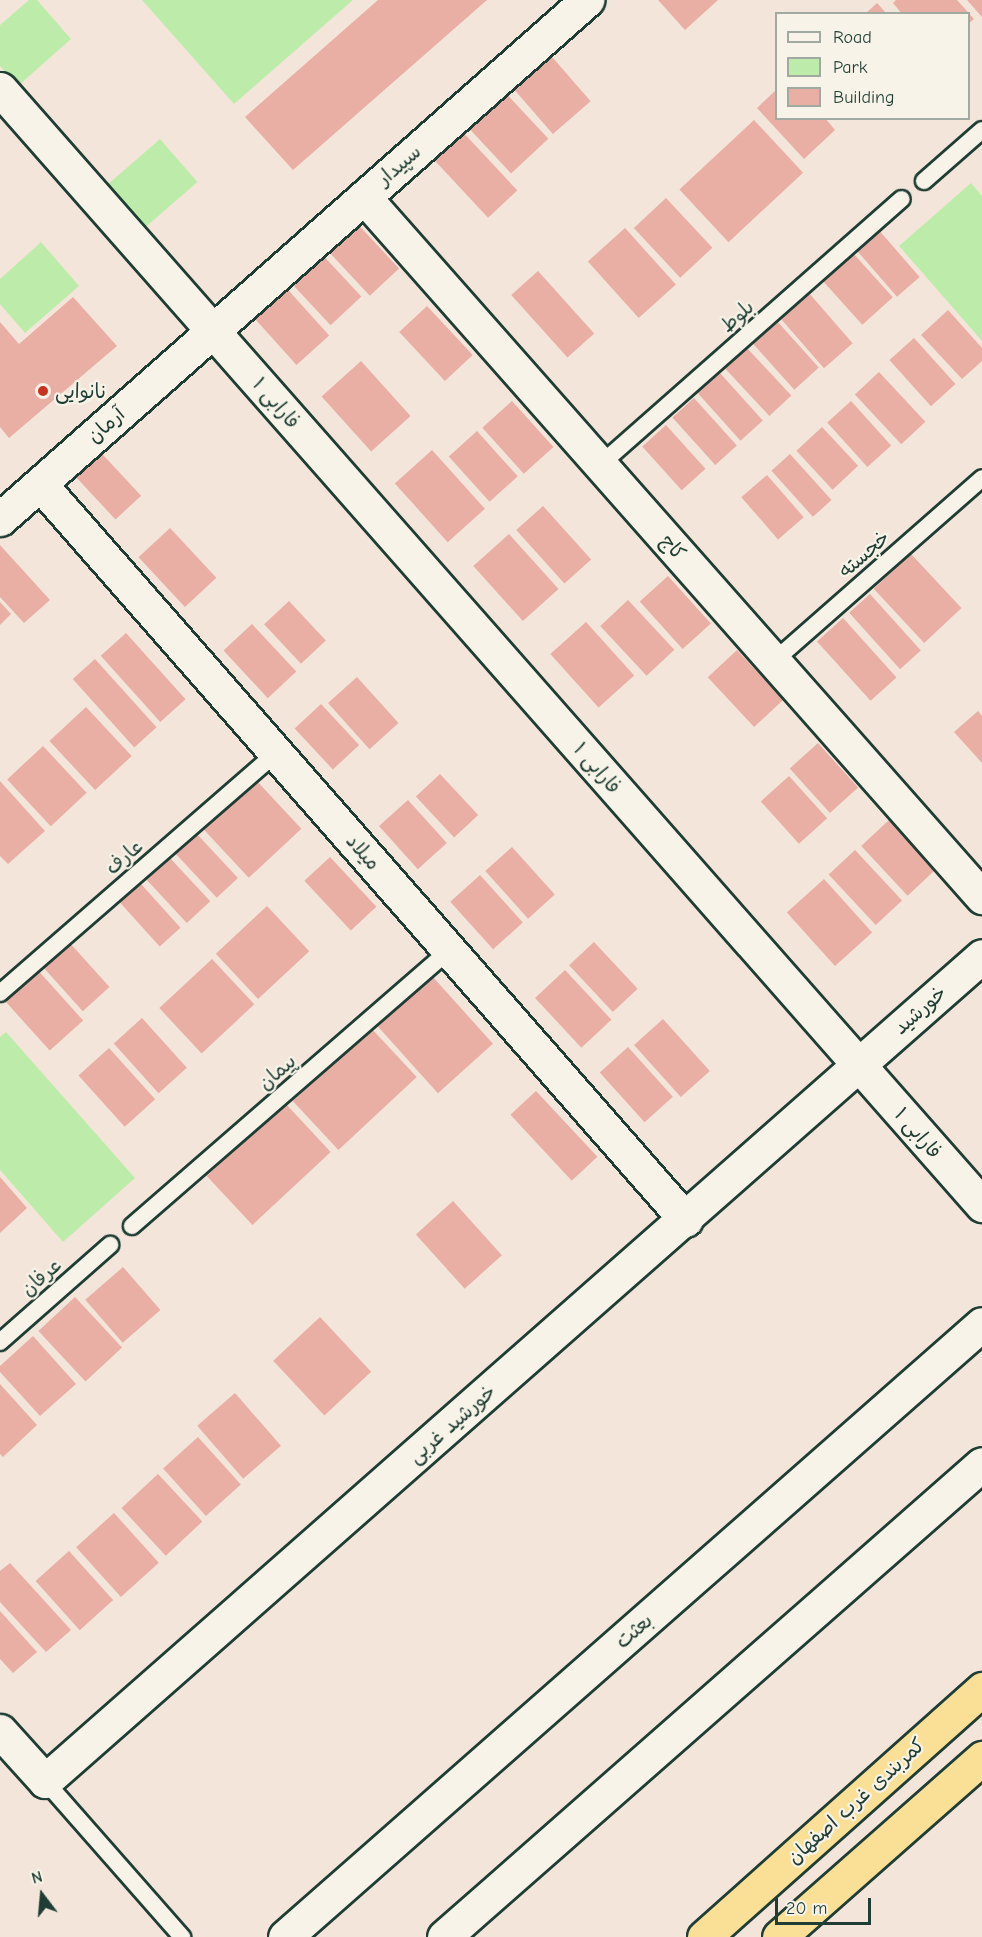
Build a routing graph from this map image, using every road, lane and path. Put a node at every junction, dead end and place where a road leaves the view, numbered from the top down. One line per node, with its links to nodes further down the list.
1 (587, 0): 5 (street, سپیدار)
2 (0, 89): 7 (street, فارابی ۱)
3 (982, 130): 4 (lane)
4 (924, 180)
5 (364, 197): 7 (street, سپیدار); 8 (street, کاج)
6 (902, 199): 8 (lane, بلوط)
7 (212, 331): 10 (street, آرمان); 18 (street, فارابی ۱)
8 (600, 465): 12 (street, کاج)
9 (982, 478): 12 (lane, خجسته)
10 (40, 484): 11 (street, آرمان); 13 (street, میلاد)
11 (0, 519)
12 (774, 661): 14 (street, کاج)
13 (276, 753): 15 (street, میلاد); 17 (lane, عارف)
14 (982, 897)
15 (449, 950): 20 (street, میلاد); 21 (lane, پیمان)
16 (982, 956): 18 (street, خورشید)
17 (0, 993)
18 (859, 1065): 19 (street, فارابی ۱); 20 (street, خورشید غربی)
19 (982, 1205)
20 (686, 1220): 29 (street, خورشید غربی)
21 (132, 1226)
22 (110, 1245): 24 (lane, عرفان)
23 (982, 1324): 31 (street, بعثت)
24 (0, 1342)
25 (982, 1464): 32 (street)
26 (982, 1689): 33 (highway, کمربندی غرب اصفهان)
27 (0, 1731): 29 (street)
28 (982, 1758): 34 (highway)
29 (45, 1781): 30 (lane)
30 (182, 1937)
31 (285, 1937)
32 (444, 1937)
33 (704, 1937)
34 (779, 1937)

